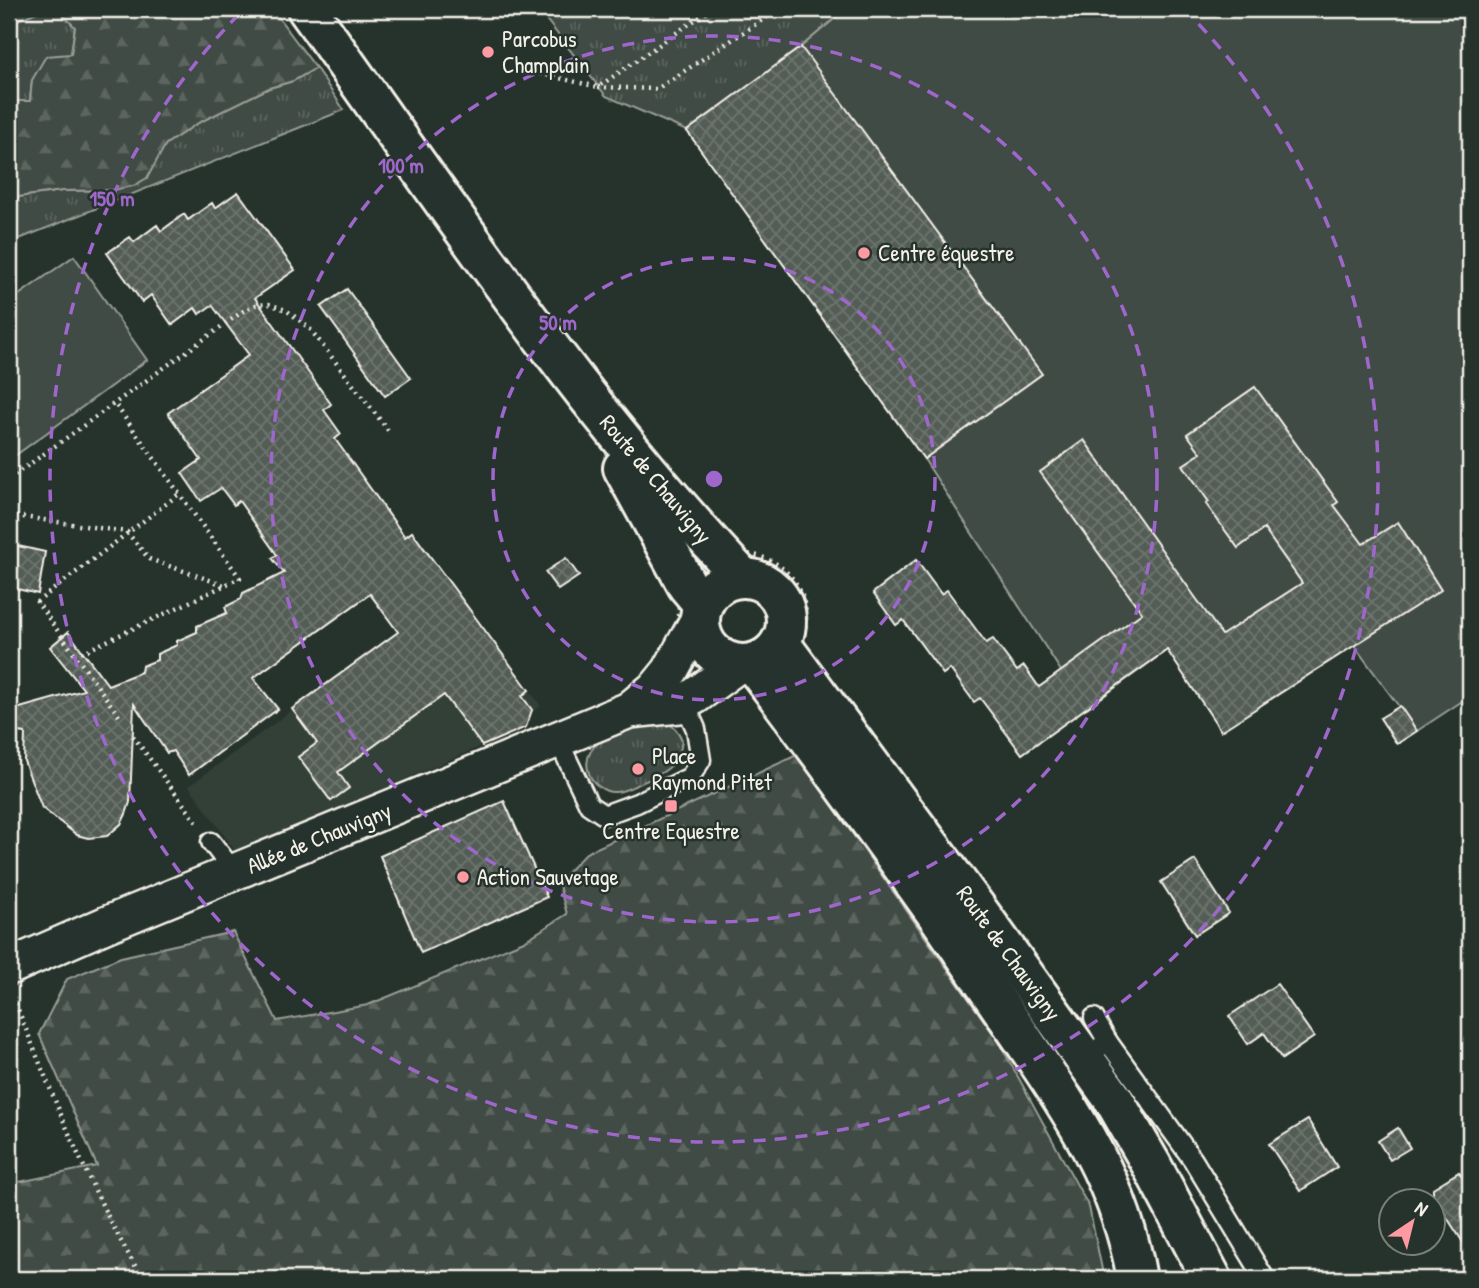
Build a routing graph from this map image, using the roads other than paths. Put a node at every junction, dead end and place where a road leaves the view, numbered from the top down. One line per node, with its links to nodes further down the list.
1 (307, 9): 2 (main road, Route de Chauvigny)
2 (571, 378): 3 (main road, Route de Chauvigny); 4 (main road, Route de Chauvigny)
3 (733, 567): 4 (main road); 5 (main road)
4 (693, 612): 5 (main road); 7 (street, Allée de Chauvigny)
5 (758, 664): 6 (street, Allée de Chauvigny); 13 (main road, Route de Chauvigny)
6 (684, 702): 7 (street, Allée de Chauvigny); 8 (lane)
7 (629, 710): 8 (street, Allée de Chauvigny)
8 (558, 740): 10 (street, Allée de Chauvigny)
9 (211, 842): 10 (lane)
10 (235, 873): 11 (street, Allée de Chauvigny)
11 (9, 967)
12 (1094, 1018): 13 (lane)
13 (1075, 1062): 14 (main road, Route de Chauvigny); 15 (main road, Route de Chauvigny); 16 (lane)
14 (1137, 1279)
15 (1212, 1279)
16 (1265, 1279)

